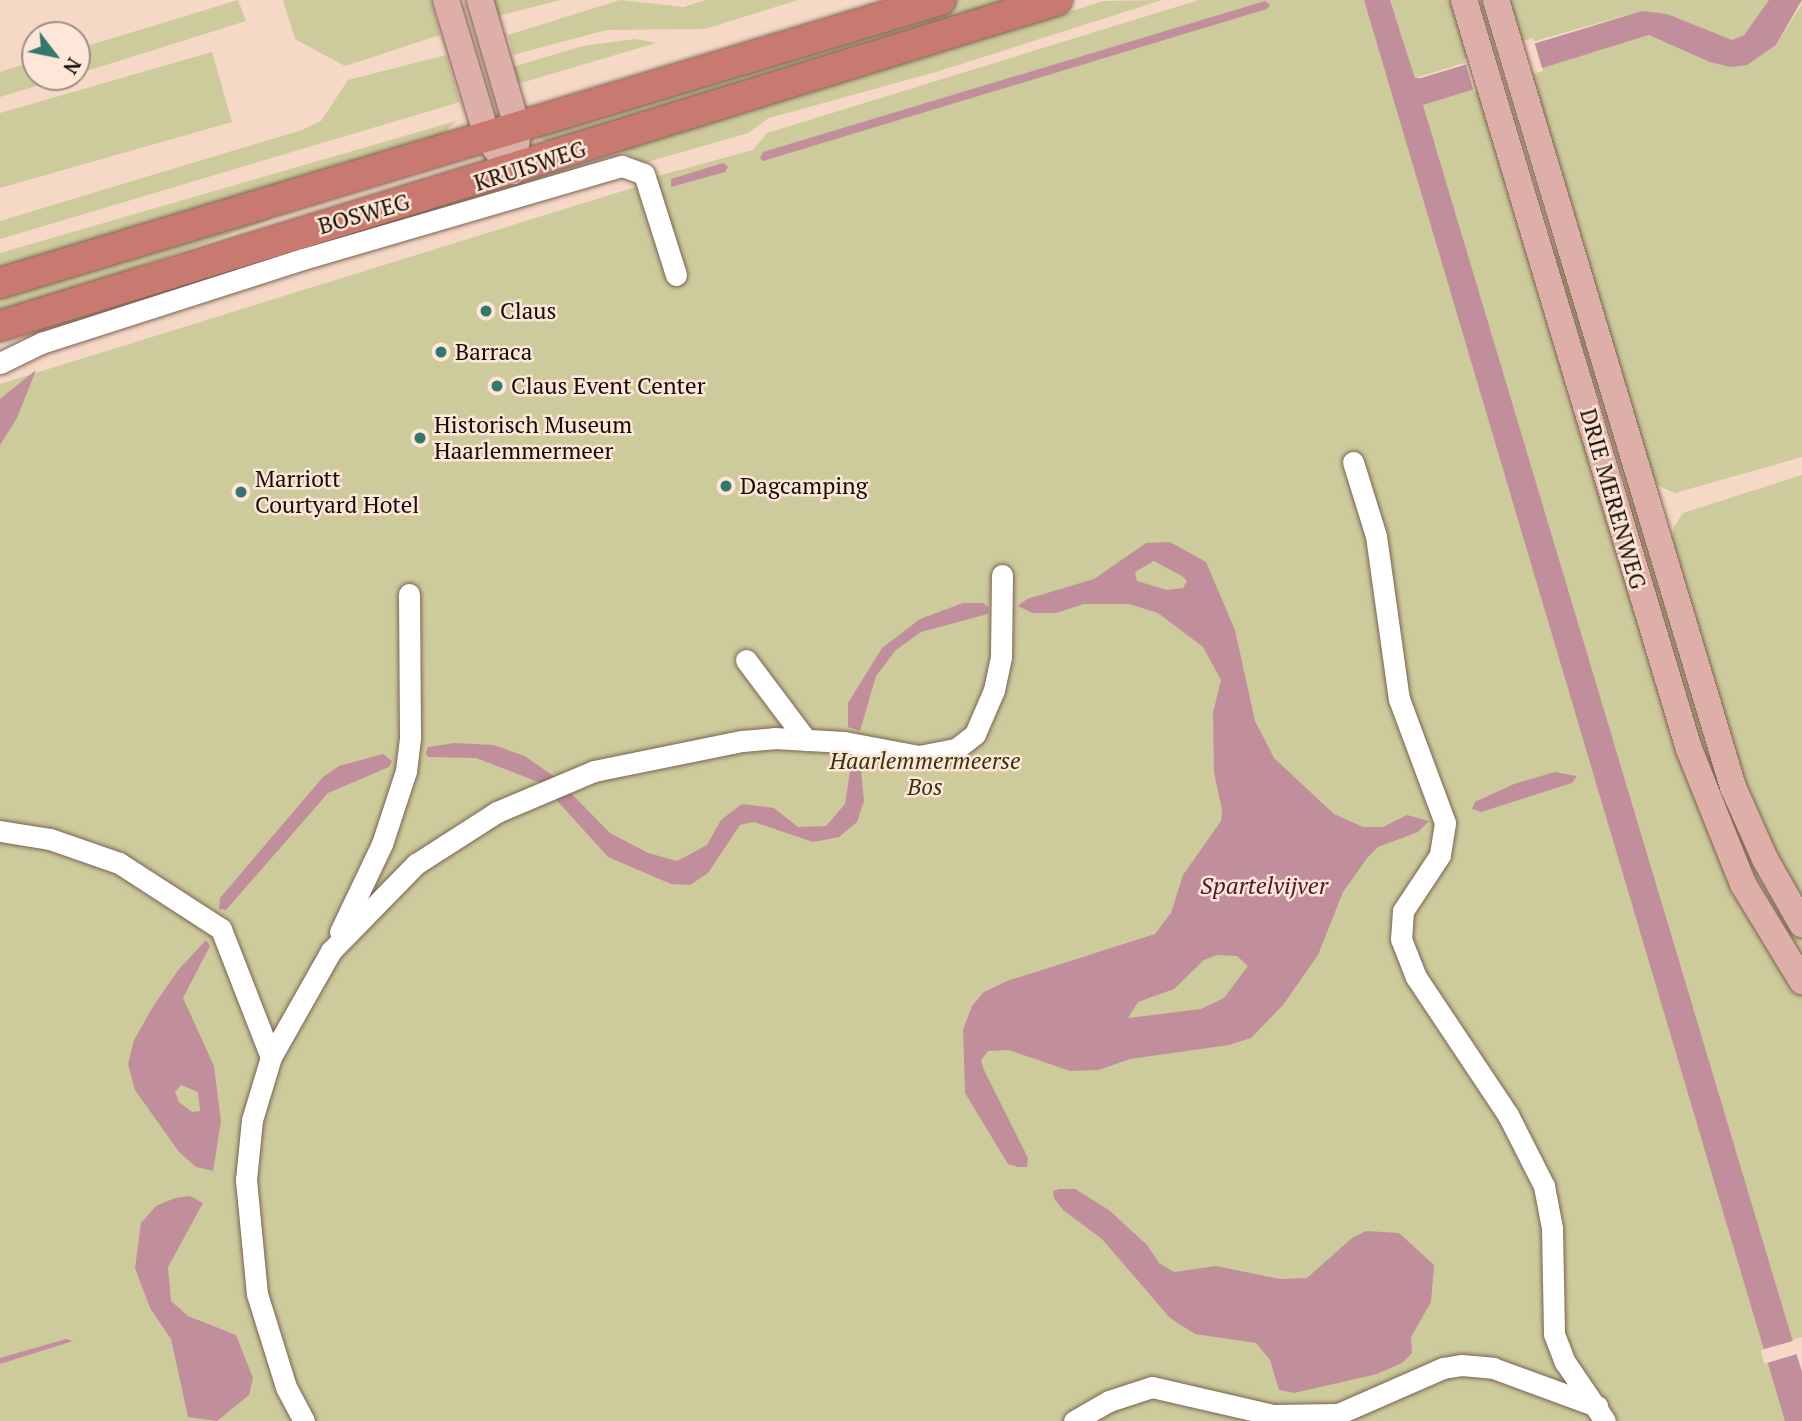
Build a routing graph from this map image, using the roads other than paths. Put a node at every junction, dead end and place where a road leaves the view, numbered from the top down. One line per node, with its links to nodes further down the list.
1 (446, 0): 8 (main road)
2 (480, 0): 7 (main road)
3 (940, 0): 7 (highway, KRUISWEG)
4 (1057, 0): 9 (highway, KRUISWEG)
5 (1464, 0): 22 (main road, DRIE MERENWEG)
6 (1496, 0): 20 (main road, DRIE MERENWEG)
7 (519, 130): 8 (highway, KRUISWEG); 9 (main road)
8 (488, 139): 9 (main road); 11 (highway, KRUISWEG)
9 (513, 171): 12 (highway, KRUISWEG)
10 (676, 275): 13 (street, BOSWEG)
11 (0, 283)
12 (0, 326)
13 (0, 363)
14 (1353, 462): 24 (street)
15 (1002, 575): 18 (street)
16 (409, 594): 21 (street)
17 (746, 660): 18 (street)
18 (806, 740): 21 (street)
19 (0, 831): 23 (street)
20 (1802, 924)
21 (331, 951): 23 (street)
22 (1802, 981)
23 (271, 1057): 25 (street)
24 (1601, 1414): 26 (street)
25 (304, 1421)
26 (1074, 1421)

